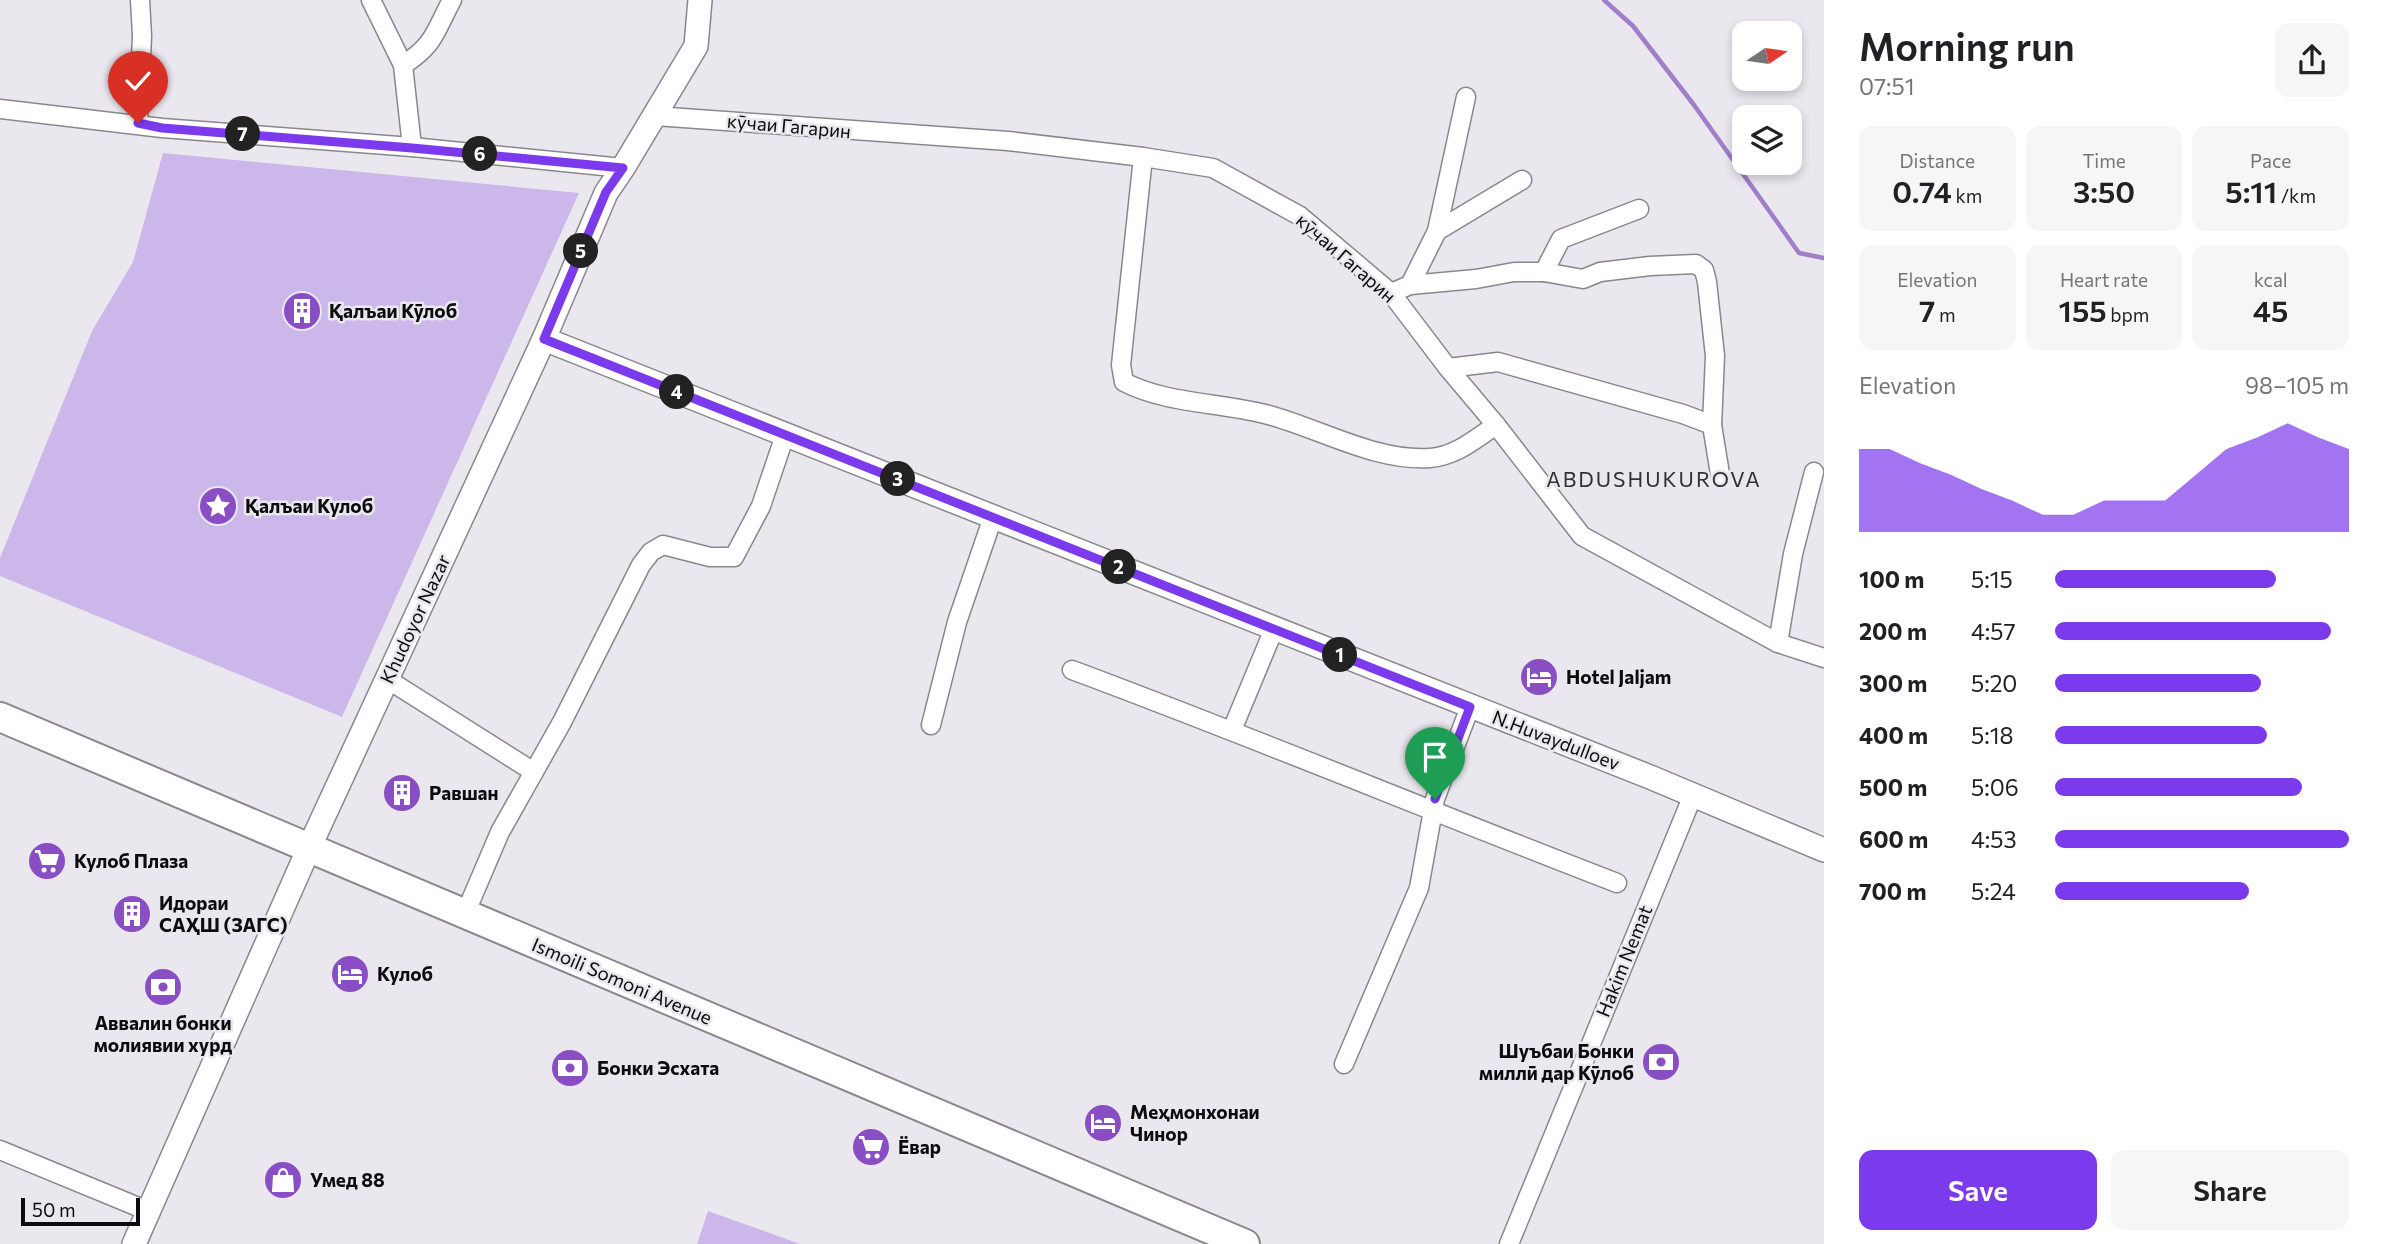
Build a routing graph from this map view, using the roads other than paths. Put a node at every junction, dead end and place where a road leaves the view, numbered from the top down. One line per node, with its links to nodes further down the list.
1 (140, 0): 9 (street)
2 (371, 0): 5 (street)
3 (452, 0): 5 (street)
4 (700, 0): 8 (street, Khudoyor Nazar)
5 (403, 65): 10 (street)
6 (1466, 97): 15 (street)
7 (0, 110): 9 (street)
8 (655, 116): 11 (street, кӯчаи Гагарин); 12 (street, Khudoyor Nazar)
9 (138, 123): 10 (street)
10 (412, 148): 12 (street)
11 (1143, 157): 18 (street, кӯчаи Гагарин); 21 (street)
12 (623, 168): 19 (street, Khudoyor Nazar)
13 (1522, 180): 15 (street)
14 (1639, 209): 16 (street)
15 (1437, 231): 17 (street)
16 (1544, 272): 17 (street); 22 (street)
17 (1410, 285): 18 (street)
18 (1391, 293): 20 (street, кӯчаи Гагарин)
19 (544, 339): 23 (street, N.Huvaydulloev); 31 (street, Khudoyor Nazar)
20 (1448, 368): 21 (street, кӯчаи Гагарин); 22 (street)
21 (1496, 425): 28 (street, кӯчаи Гагарин)
22 (1712, 425): 25 (street)
23 (785, 435): 26 (street, N.Huvaydulloev); 36 (street)
24 (1814, 472): 28 (street)
25 (1720, 474)
26 (993, 517): 27 (street, N.Huvaydulloev); 34 (street)
27 (1274, 629): 32 (street, N.Huvaydulloev); 35 (street)
28 (1778, 643): 29 (street, кӯчаи Гагарин)
29 (1824, 658)
30 (1072, 670): 35 (street)
31 (387, 680): 36 (street); 39 (street, Khudoyor Nazar)
32 (1470, 707): 37 (street, N.Huvaydulloev); 38 (street)
33 (0, 717): 39 (main road, Ismoili Somoni Avenue)
34 (931, 725)
35 (1232, 730): 38 (street)
36 (534, 772): 42 (street)
37 (1693, 795): 40 (street, N.Huvaydulloev); 48 (street, Hakim Nemat)
38 (1433, 812): 41 (street); 43 (street)
39 (309, 848): 42 (main road, Ismoili Somoni Avenue); 45 (street, Khudoyor Nazar)
40 (1824, 850)
41 (1617, 883)
42 (465, 914): 47 (main road, Ismoili Somoni Avenue)
43 (1344, 1064)
44 (0, 1150): 45 (street)
45 (148, 1211): 46 (street, Khudoyor Nazar)
46 (134, 1244)
47 (1245, 1244)
48 (1509, 1244)

